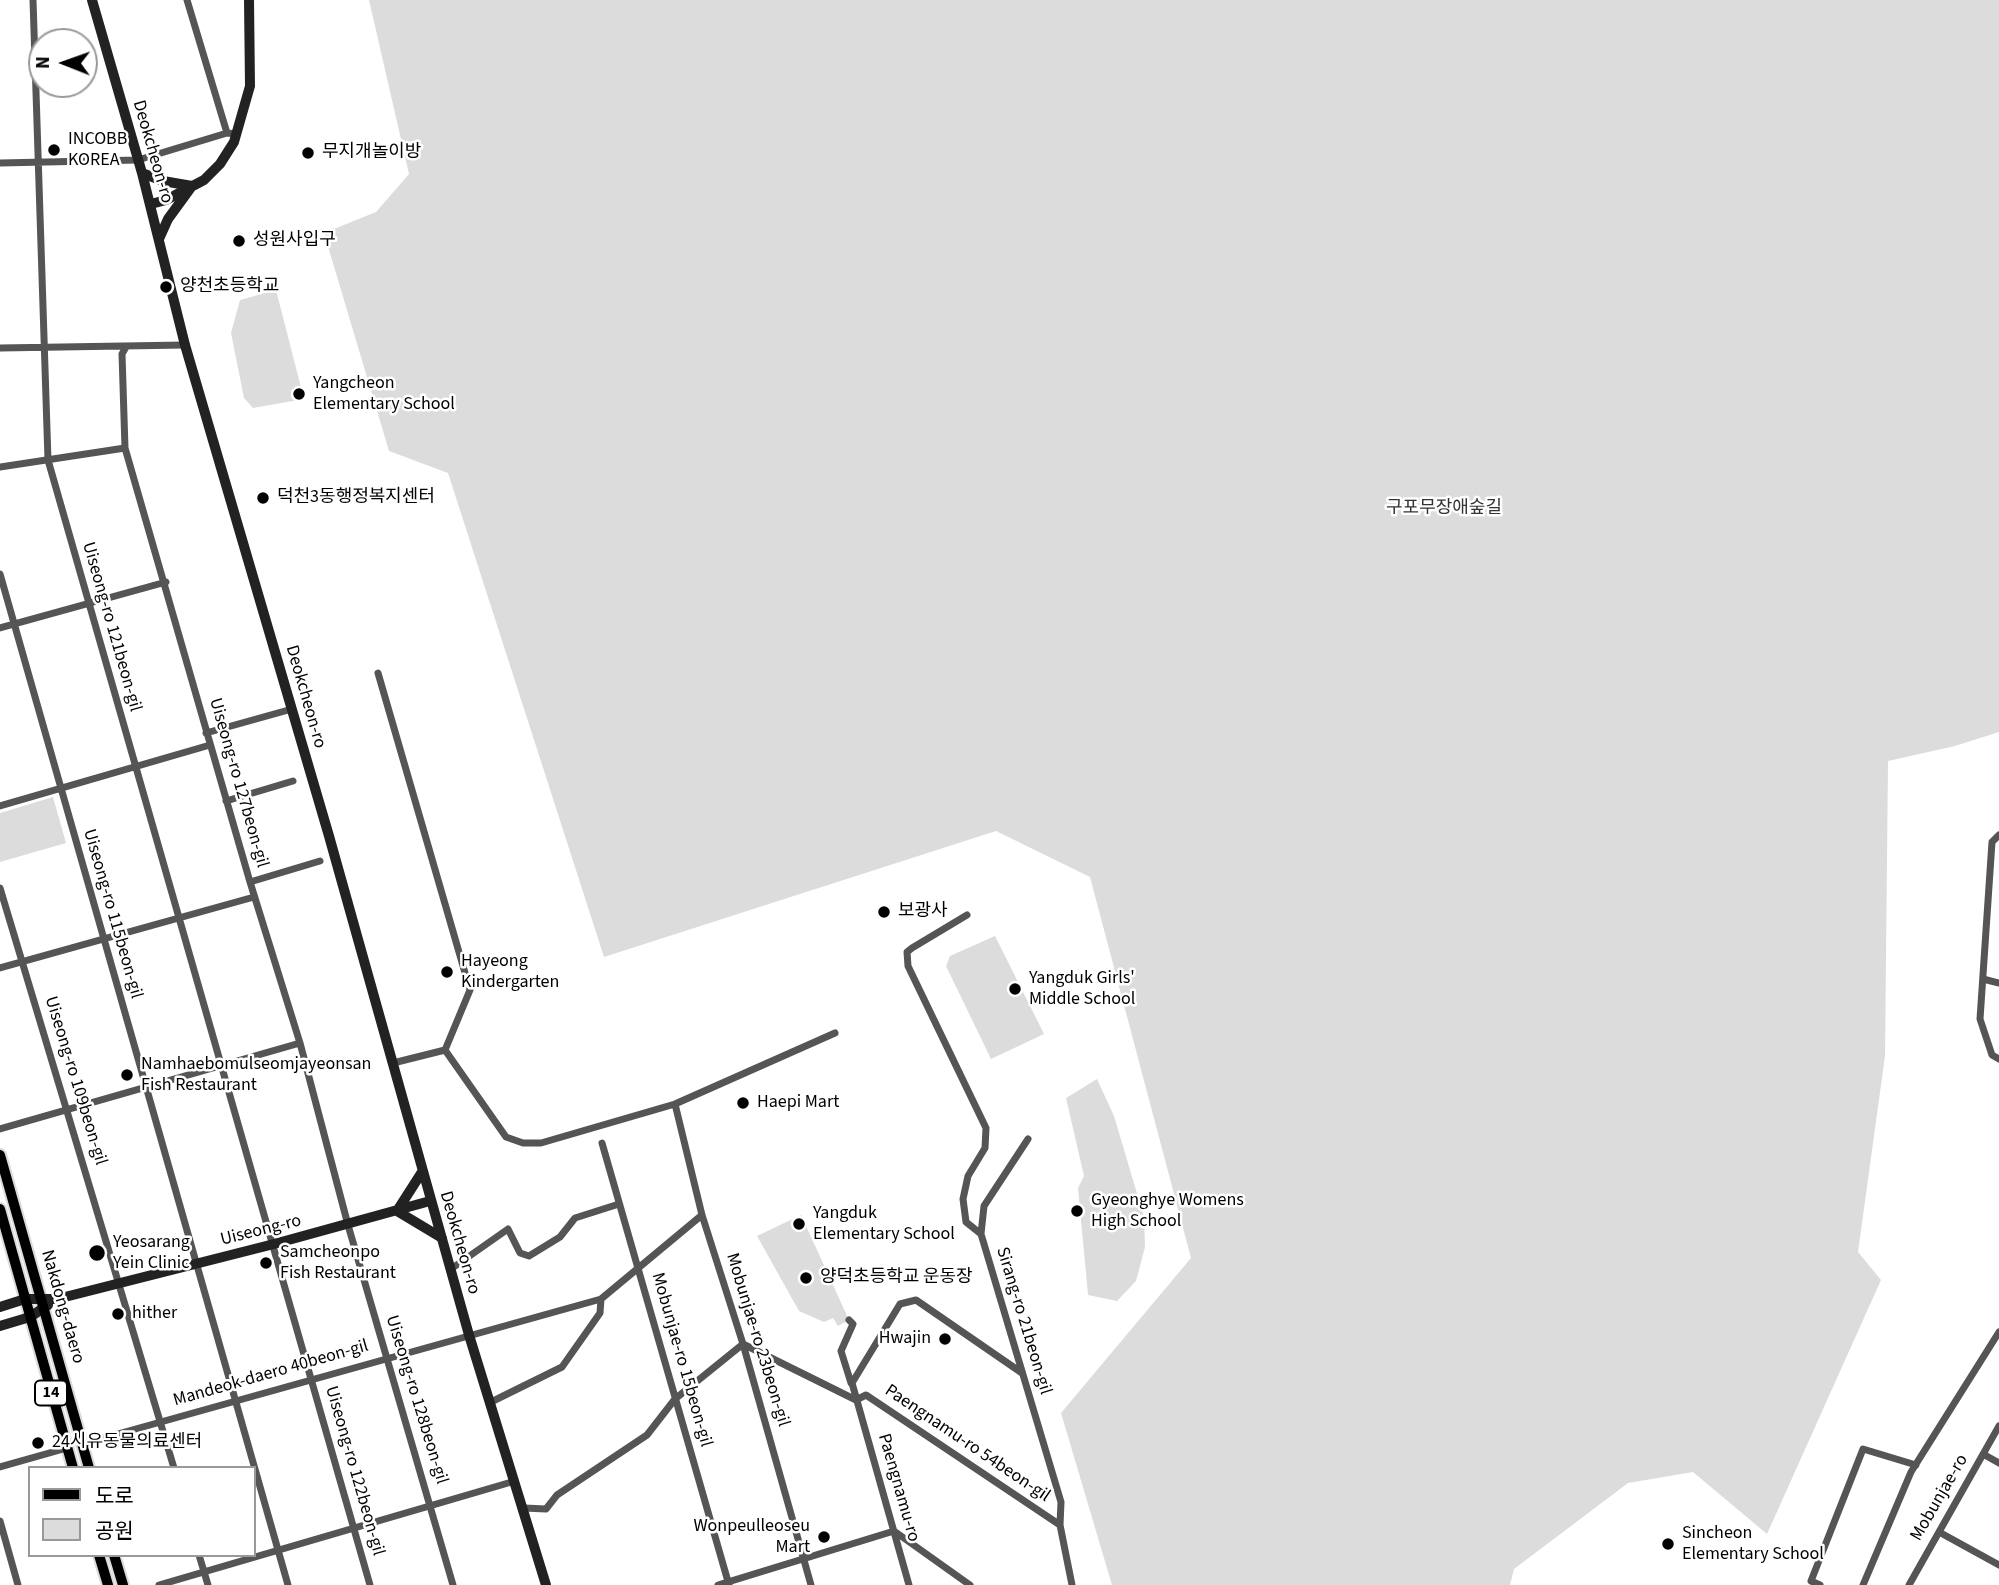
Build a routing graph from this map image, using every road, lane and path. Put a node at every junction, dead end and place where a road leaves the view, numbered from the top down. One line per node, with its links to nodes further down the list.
1 (33, 0): 7 (street, Uiseong-ro 121beon-gil)
2 (92, 0): 6 (main road, Deokcheon-ro)
3 (187, 0): 5 (street)
4 (249, 0): 5 (main road)
5 (232, 133): 6 (street); 10 (main road)
6 (138, 160): 7 (street); 9 (main road, Deokcheon-ro)
7 (39, 161): 8 (street); 14 (street, Uiseong-ro 121beon-gil)
8 (0, 163)
9 (142, 173): 10 (main road); 11 (main road, Deokcheon-ro)
10 (192, 186): 11 (main road); 12 (main road)
11 (151, 204): 12 (main road, Deokcheon-ro)
12 (159, 240): 13 (main road, Deokcheon-ro)
13 (185, 345): 15 (street); 26 (main road, Deokcheon-ro)
14 (44, 347): 15 (street); 16 (street); 18 (street, Uiseong-ro 121beon-gil)
15 (126, 347): 17 (street, Uiseong-ro 127beon-gil)
16 (0, 348)
17 (125, 448): 18 (street); 21 (street, Uiseong-ro 127beon-gil)
18 (48, 460): 19 (street); 22 (street, Uiseong-ro 121beon-gil)
19 (0, 467)
20 (0, 574): 23 (street, Uiseong-ro 115beon-gil)
21 (166, 583): 22 (street); 27 (street, Uiseong-ro 127beon-gil)
22 (88, 603): 23 (street); 29 (street, Uiseong-ro 121beon-gil)
23 (14, 625): 24 (street); 31 (street, Uiseong-ro 115beon-gil)
24 (0, 628)
25 (378, 673): 49 (street)
26 (292, 709): 27 (street); 51 (main road, Deokcheon-ro)
27 (206, 733): 28 (street, Uiseong-ro 127beon-gil)
28 (210, 745): 29 (street); 32 (street, Uiseong-ro 127beon-gil)
29 (135, 767): 31 (street); 41 (street, Uiseong-ro 121beon-gil)
30 (293, 781): 32 (street)
31 (60, 788): 33 (street); 42 (street, Uiseong-ro 115beon-gil)
32 (226, 801): 36 (street, Uiseong-ro 127beon-gil)
33 (0, 806)
34 (1998, 837): 37 (street)
35 (320, 861): 36 (street)
36 (250, 882): 39 (street, Uiseong-ro 127beon-gil)
37 (1995, 884): 45 (street)
38 (0, 888): 43 (street, Uiseong-ro 109beon-gil)
39 (254, 897): 41 (street); 48 (street, Uiseong-ro 127beon-gil)
40 (967, 915): 67 (street, Sirang-ro 21beon-gil)
41 (179, 918): 42 (street); 52 (street, Uiseong-ro 121beon-gil)
42 (102, 940): 43 (street); 53 (street, Uiseong-ro 115beon-gil)
43 (21, 962): 44 (street); 55 (street, Uiseong-ro 109beon-gil)
44 (0, 968)
45 (1983, 979): 46 (street); 50 (street)
46 (1999, 983)
47 (835, 1032): 54 (street)
48 (300, 1043): 52 (street); 66 (street, Uiseong-ro 127beon-gil)
49 (445, 1050): 51 (street); 54 (street)
50 (1999, 1059)
51 (393, 1063): 60 (main road, Deokcheon-ro)
52 (223, 1065): 53 (street); 69 (street, Uiseong-ro 121beon-gil)
53 (145, 1087): 55 (street); 70 (street, Uiseong-ro 115beon-gil)
54 (675, 1104): 65 (street, Mobunjae-ro 23beon-gil)
55 (68, 1110): 56 (street); 73 (street, Uiseong-ro 109beon-gil)
56 (0, 1129)
57 (1028, 1139): 67 (street)
58 (602, 1143): 62 (street, Mobunjae-ro 15beon-gil)
59 (0, 1155): 76 (main road, Nakdong-daero)
60 (422, 1172): 61 (main road, Deokcheon-ro); 64 (main road)
61 (430, 1200): 64 (main road, Uiseong-ro); 68 (main road, Deokcheon-ro)
62 (619, 1204): 71 (street, Mobunjae-ro 15beon-gil); 72 (street)
63 (0, 1209): 75 (main road, 14)
64 (397, 1210): 66 (main road, Uiseong-ro); 68 (main road)
65 (702, 1214): 71 (street); 83 (street, Mobunjae-ro 23beon-gil)
66 (348, 1225): 69 (main road, Uiseong-ro); 84 (street, Uiseong-ro 128beon-gil)
67 (981, 1234): 85 (street, Sirang-ro 21beon-gil)
68 (442, 1238): 72 (main road, Deokcheon-ro)
69 (274, 1244): 70 (main road, Uiseong-ro); 86 (street, Uiseong-ro 122beon-gil)
70 (196, 1262): 73 (main road, Uiseong-ro); 89 (street, Uiseong-ro 115beon-gil)
71 (639, 1267): 74 (street); 87 (street, Mobunjae-ro 15beon-gil)
72 (452, 1269): 82 (main road, Deokcheon-ro)
73 (120, 1283): 76 (main road, Uiseong-ro); 91 (street, Uiseong-ro 109beon-gil)
74 (601, 1299): 82 (street, Mandeok-daero 40beon-gil); 90 (street)
75 (25, 1300): 76 (main road, Uiseong-ro); 77 (main road, Uiseong-ro); 78 (main road, 14)
76 (43, 1303): 78 (main road, Uiseong-ro); 93 (main road, Nakdong-daero)
77 (0, 1307)
78 (30, 1317): 80 (main road, Uiseong-ro); 94 (main road, 14)
79 (849, 1320): 88 (street, Paengnamu-ro)
80 (0, 1326)
81 (1999, 1332): 97 (street)
82 (469, 1335): 84 (street, Mandeok-daero 40beon-gil); 90 (main road, Deokcheon-ro)
83 (743, 1344): 87 (street); 88 (street); 118 (street, Mobunjae-ro 23beon-gil)
84 (387, 1358): 86 (street, Mandeok-daero 40beon-gil); 105 (street, Uiseong-ro 128beon-gil)
85 (1023, 1373): 88 (street, Paengnamu-ro); 108 (street, Sirang-ro 21beon-gil)
86 (312, 1380): 89 (street, Mandeok-daero 40beon-gil); 109 (street, Uiseong-ro 122beon-gil)
87 (675, 1399): 106 (street); 121 (street, Mobunjae-ro 15beon-gil)
88 (856, 1399): 108 (street, Paengnamu-ro 54beon-gil); 110 (street, Paengnamu-ro)
89 (236, 1401): 91 (street, Mandeok-daero 40beon-gil); 101 (street, Uiseong-ro 115beon-gil)
90 (491, 1402): 104 (main road, Deokcheon-ro)
91 (160, 1421): 93 (street, Mandeok-daero 40beon-gil); 100 (street, Uiseong-ro 109beon-gil)
92 (1999, 1426): 95 (street, Mobunjae-ro)
93 (82, 1444): 99 (main road, Nakdong-daero)
94 (67, 1448): 98 (main road, 14); 102 (street)
95 (1983, 1454): 96 (street); 111 (street, Mobunjae-ro)
96 (1999, 1463)
97 (1916, 1465): 136 (street); 137 (street)
98 (72, 1466)
99 (88, 1466)
100 (173, 1466)
101 (254, 1466)
102 (0, 1467)
103 (256, 1472): 112 (street, Uiseong-ro 115beon-gil)
104 (516, 1480): 105 (street); 106 (main road, Deokcheon-ro)
105 (431, 1505): 109 (street); 129 (street, Uiseong-ro 128beon-gil)
106 (524, 1508): 130 (main road, Deokcheon-ro)
107 (0, 1521): 122 (street)
108 (1060, 1525): 135 (street, Sirang-ro 21beon-gil)
109 (354, 1528): 112 (street); 128 (street, Uiseong-ro 122beon-gil)
110 (894, 1531): 118 (street); 133 (street, Paengnamu-ro); 134 (street)
111 (1939, 1532): 119 (street); 138 (street, Mobunjae-ro)
112 (278, 1550): 117 (street); 127 (street, Uiseong-ro 115beon-gil)
113 (100, 1557): 123 (main road)
114 (115, 1557): 124 (main road)
115 (200, 1557): 120 (street)
116 (254, 1557): 120 (street)
117 (256, 1557)
118 (804, 1559): 121 (street); 132 (street, Mobunjae-ro 23beon-gil)
119 (1999, 1565)
120 (204, 1572): 125 (street); 126 (street)
121 (728, 1583): 131 (street)
122 (18, 1585)
123 (108, 1585)
124 (123, 1585)
125 (159, 1585)
126 (208, 1585)
127 (288, 1585)
128 (370, 1585)
129 (453, 1585)
130 (546, 1585)
131 (718, 1585)
132 (811, 1585)
133 (909, 1585)
134 (970, 1585)
135 (1072, 1585)
136 (1820, 1585)
137 (1863, 1585)
138 (1909, 1585)

